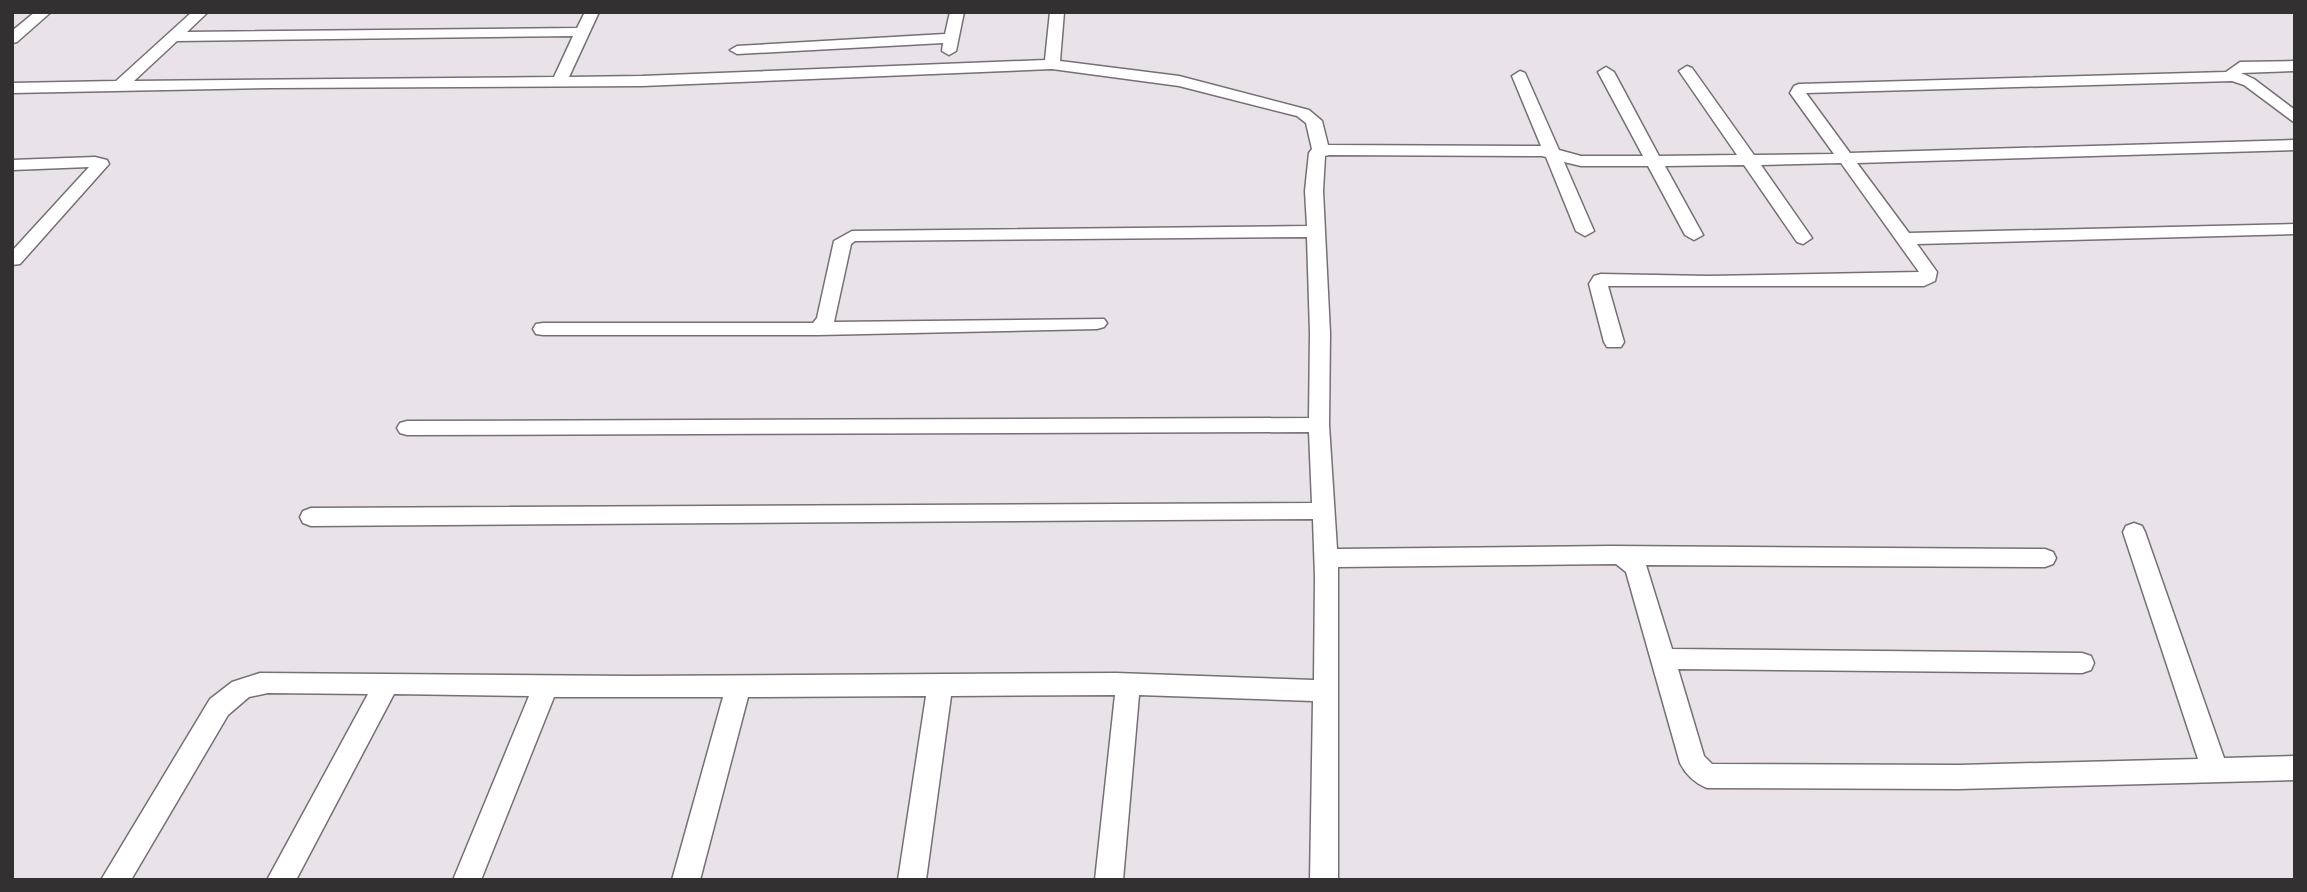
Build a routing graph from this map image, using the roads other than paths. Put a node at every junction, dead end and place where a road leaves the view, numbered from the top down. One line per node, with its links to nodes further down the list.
1 (44, 12): 6 (street)
2 (201, 12): 8 (street)
3 (592, 12): 7 (street)
4 (957, 12): 9 (street)
5 (1057, 12): 12 (street)
6 (19, 29): 10 (street)
7 (583, 32): 8 (street); 19 (street)
8 (173, 37): 20 (street)
9 (952, 38): 11 (street); 14 (street)
10 (12, 39)
11 (737, 50)
12 (1052, 64): 14 (street); 24 (street)
13 (2295, 66): 18 (street)
14 (946, 68): 19 (street)
15 (1687, 71): 28 (street)
16 (1606, 72): 27 (street)
17 (1520, 76): 25 (street)
18 (2234, 76): 22 (street); 26 (street)
19 (559, 82): 20 (street)
20 (121, 85): 21 (street)
21 (12, 89)
22 (2295, 118)
23 (2295, 145): 26 (street)
24 (1321, 151): 25 (street); 31 (street)
25 (1551, 153): 27 (street); 32 (street)
26 (1847, 158): 28 (street); 35 (street)
27 (1654, 160): 28 (street); 33 (street)
28 (1750, 160): 34 (street)
29 (12, 165): 36 (street)
30 (2295, 229): 35 (street)
31 (1316, 231): 38 (street); 41 (street)
32 (1585, 231)
33 (1694, 234)
34 (1803, 238)
35 (1904, 239): 40 (street)
36 (14, 260)
37 (1097, 323): 38 (street)
38 (818, 328): 39 (street)
39 (543, 329)
40 (1614, 342)
41 (1319, 425): 42 (street); 43 (street)
42 (407, 428)
43 (1324, 512): 44 (street); 47 (street)
44 (312, 517)
45 (2134, 531): 58 (street)
46 (1621, 556): 47 (street); 48 (street); 49 (street)
47 (1326, 558): 56 (street)
48 (2045, 558)
49 (1663, 659): 50 (street); 58 (street)
50 (2082, 663)
51 (387, 683): 52 (street); 59 (street); 60 (street)
52 (546, 685): 55 (street); 61 (street)
53 (940, 685): 54 (street); 55 (street); 63 (street)
54 (1128, 685): 56 (street); 64 (street)
55 (738, 686): 62 (street)
56 (1325, 691): 65 (street)
57 (2295, 768): 58 (street)
58 (2215, 770)
59 (115, 880)
60 (281, 880)
61 (467, 880)
62 (686, 880)
63 (912, 880)
64 (1109, 880)
65 (1324, 880)

